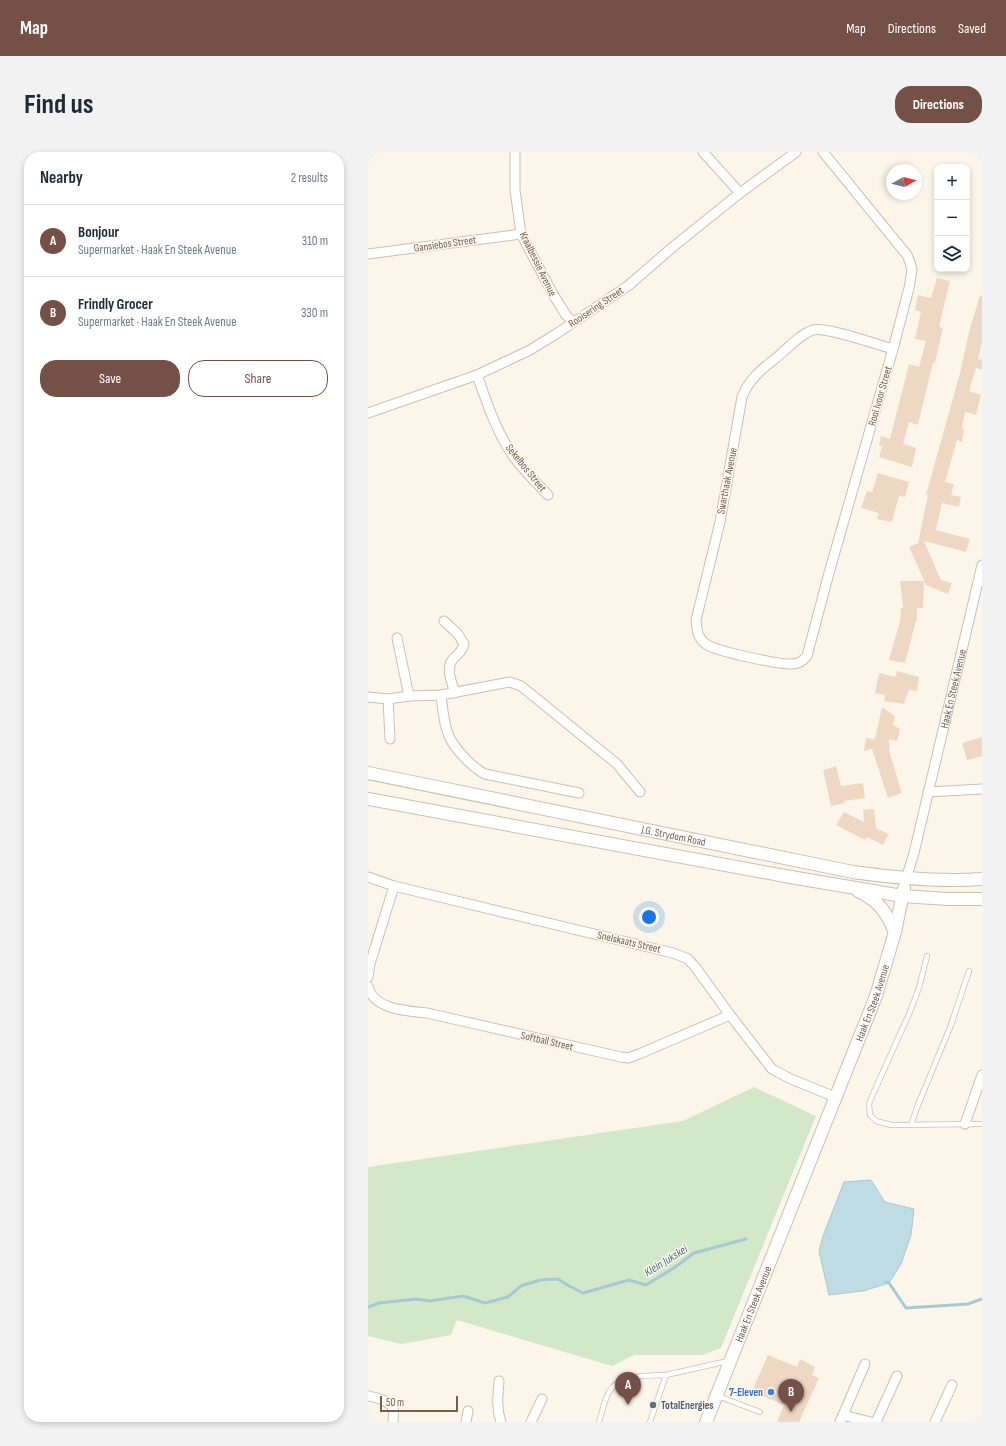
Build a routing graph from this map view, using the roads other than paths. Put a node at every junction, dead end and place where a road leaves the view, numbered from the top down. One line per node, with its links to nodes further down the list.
1 (515, 152): 6 (street, Kraalbessie Avenue)
2 (703, 152): 5 (street)
3 (796, 152): 5 (street, Rooisering Street)
4 (823, 152): 9 (street, Rooi Ivoor Street)
5 (740, 193): 8 (street, Rooisering Street)
6 (521, 234): 7 (street, Gansiebos Street); 8 (street, Kraalbessie Avenue)
7 (368, 254)
8 (573, 322): 10 (street, Rooisering Street)
9 (893, 349): 16 (street, Rooi Ivoor Street); 16 (street, Swarthaak Avenue)
10 (477, 375): 11 (street, Rooisering Street); 12 (street, Sekelbos Street)
11 (368, 413)
12 (548, 495)
13 (982, 565): 26 (street, Haak En Steek Avenue)
14 (444, 621): 17 (street)
15 (397, 638): 18 (street)
16 (801, 662)
17 (455, 693): 19 (street); 25 (street)
18 (409, 696): 19 (street); 21 (street)
19 (441, 696): 27 (street)
20 (368, 698): 21 (street)
21 (388, 699): 22 (street)
22 (390, 739)
23 (368, 773): 30 (street, J.G. Strydom Road)
24 (982, 789): 26 (street)
25 (640, 792)
26 (928, 792): 30 (street, Haak En Steek Avenue)
27 (579, 793)
28 (368, 799): 33 (street, J.G. Strydom Road)
29 (368, 877): 32 (street, Snelskaats Street)
30 (906, 879): 31 (street, J.G. Strydom Road); 34 (street, Haak En Steek Avenue)
31 (982, 879)
32 (394, 886): 39 (street); 41 (street, Snelskaats Street)
33 (851, 887): 34 (street, J.G. Strydom Road); 36 (street)
34 (902, 896): 35 (street, J.G. Strydom Road); 36 (street, Haak En Steek Avenue)
35 (982, 899)
36 (894, 932): 43 (street, Haak En Steek Avenue)
37 (927, 956): 46 (lane)
38 (969, 971): 46 (lane)
39 (368, 977)
40 (368, 986): 41 (street, Softball Street)
41 (730, 1015): 43 (street, Snelskaats Street)
42 (982, 1076): 44 (street)
43 (835, 1097): 47 (street, Haak En Steek Avenue)
44 (965, 1124): 45 (lane); 46 (lane)
45 (982, 1124)
46 (911, 1125)
47 (730, 1361): 49 (lane); 54 (street, Haak En Steek Avenue)
48 (865, 1364): 58 (street)
49 (666, 1375): 63 (lane); 64 (lane)
50 (897, 1376): 67 (street)
51 (499, 1381): 61 (street)
52 (952, 1385): 68 (street)
53 (368, 1396): 59 (street)
54 (716, 1396): 57 (lane); 65 (street, Haak En Steek Avenue)
55 (542, 1399): 62 (street)
56 (468, 1410): 60 (street)
57 (760, 1412)
58 (842, 1418): 66 (street)
59 (393, 1422)
60 (466, 1422)
61 (501, 1422)
62 (531, 1422)
63 (599, 1422)
64 (650, 1422)
65 (706, 1422)
66 (871, 1422)
67 (876, 1422)
68 (935, 1422)

